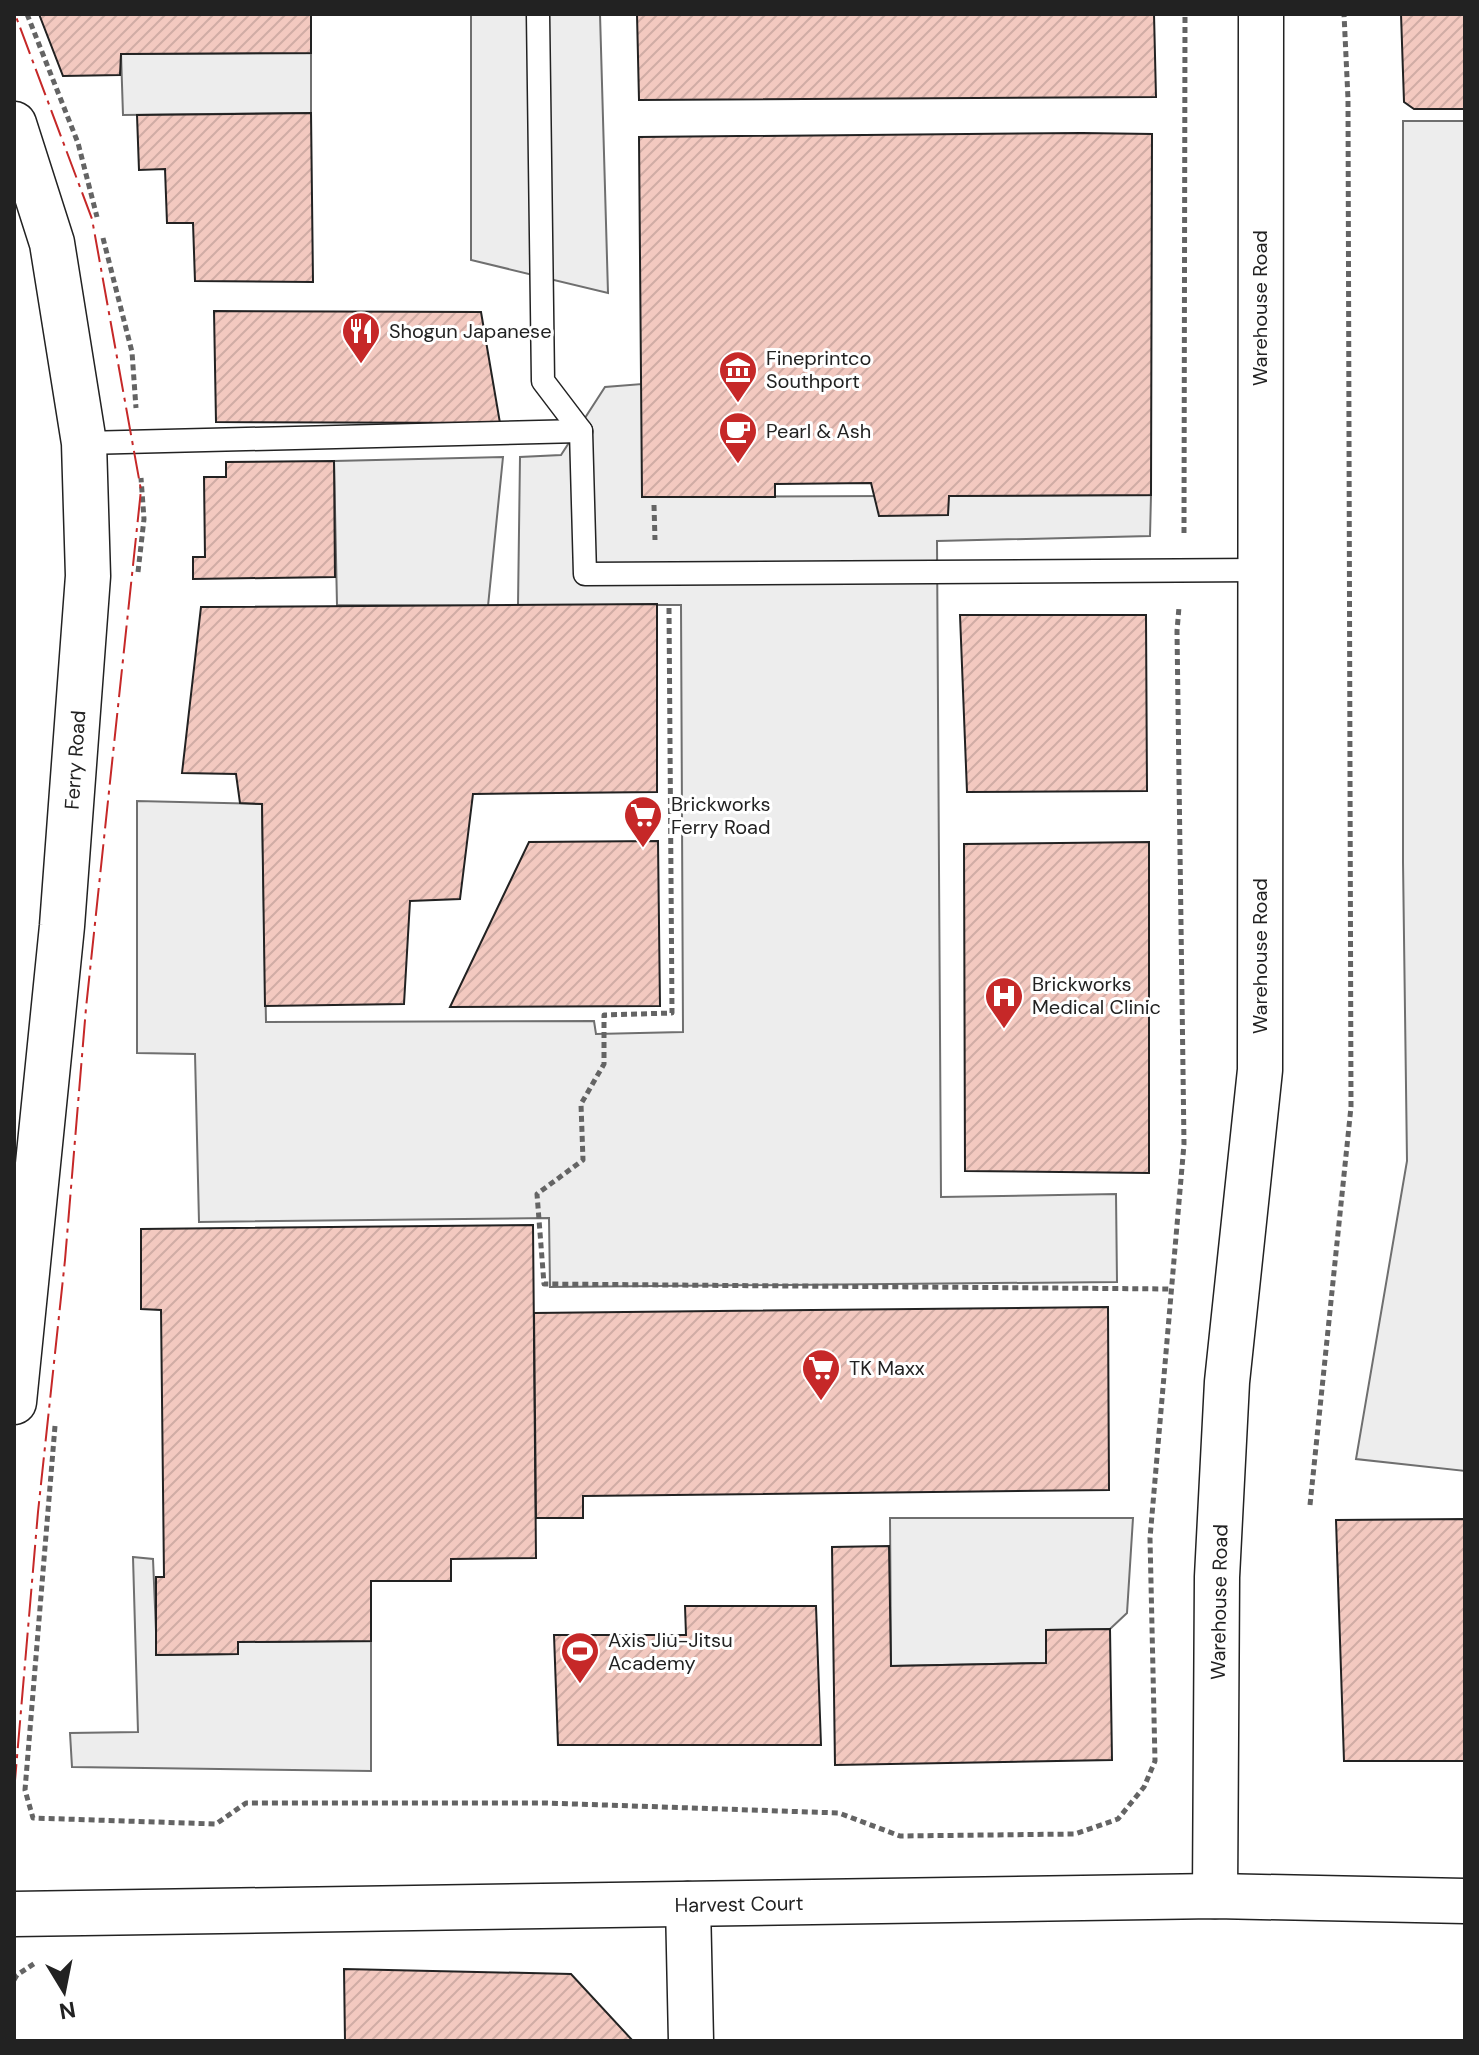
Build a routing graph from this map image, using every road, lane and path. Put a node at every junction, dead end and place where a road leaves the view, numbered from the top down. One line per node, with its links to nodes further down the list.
1 (27, 14): 7 (path)
2 (538, 14): 9 (lane)
3 (1185, 14): 13 (path)
4 (1261, 14): 14 (street, Warehouse Road)
5 (1344, 14): 20 (path)
6 (14, 124): 11 (street, Ferry Road)
7 (97, 218)
8 (101, 233): 10 (path)
9 (581, 431): 10 (lane); 15 (lane)
10 (139, 442): 11 (lane); 16 (path)
11 (84, 443): 18 (street, Ferry Road)
12 (654, 505): 15 (path)
13 (1182, 570): 14 (lane); 15 (lane); 17 (path)
14 (1259, 570): 21 (street, Warehouse Road)
15 (664, 573): 17 (path)
16 (137, 582)
17 (1172, 1289): 19 (path)
18 (14, 1402)
19 (57, 1411)
20 (1310, 1505)
21 (1215, 1896): 22 (street, Harvest Court); 23 (street, Harvest Court)
22 (1465, 1901)
23 (688, 1904): 24 (street, Harvest Court); 25 (street)
24 (14, 1914)
25 (691, 2041)

